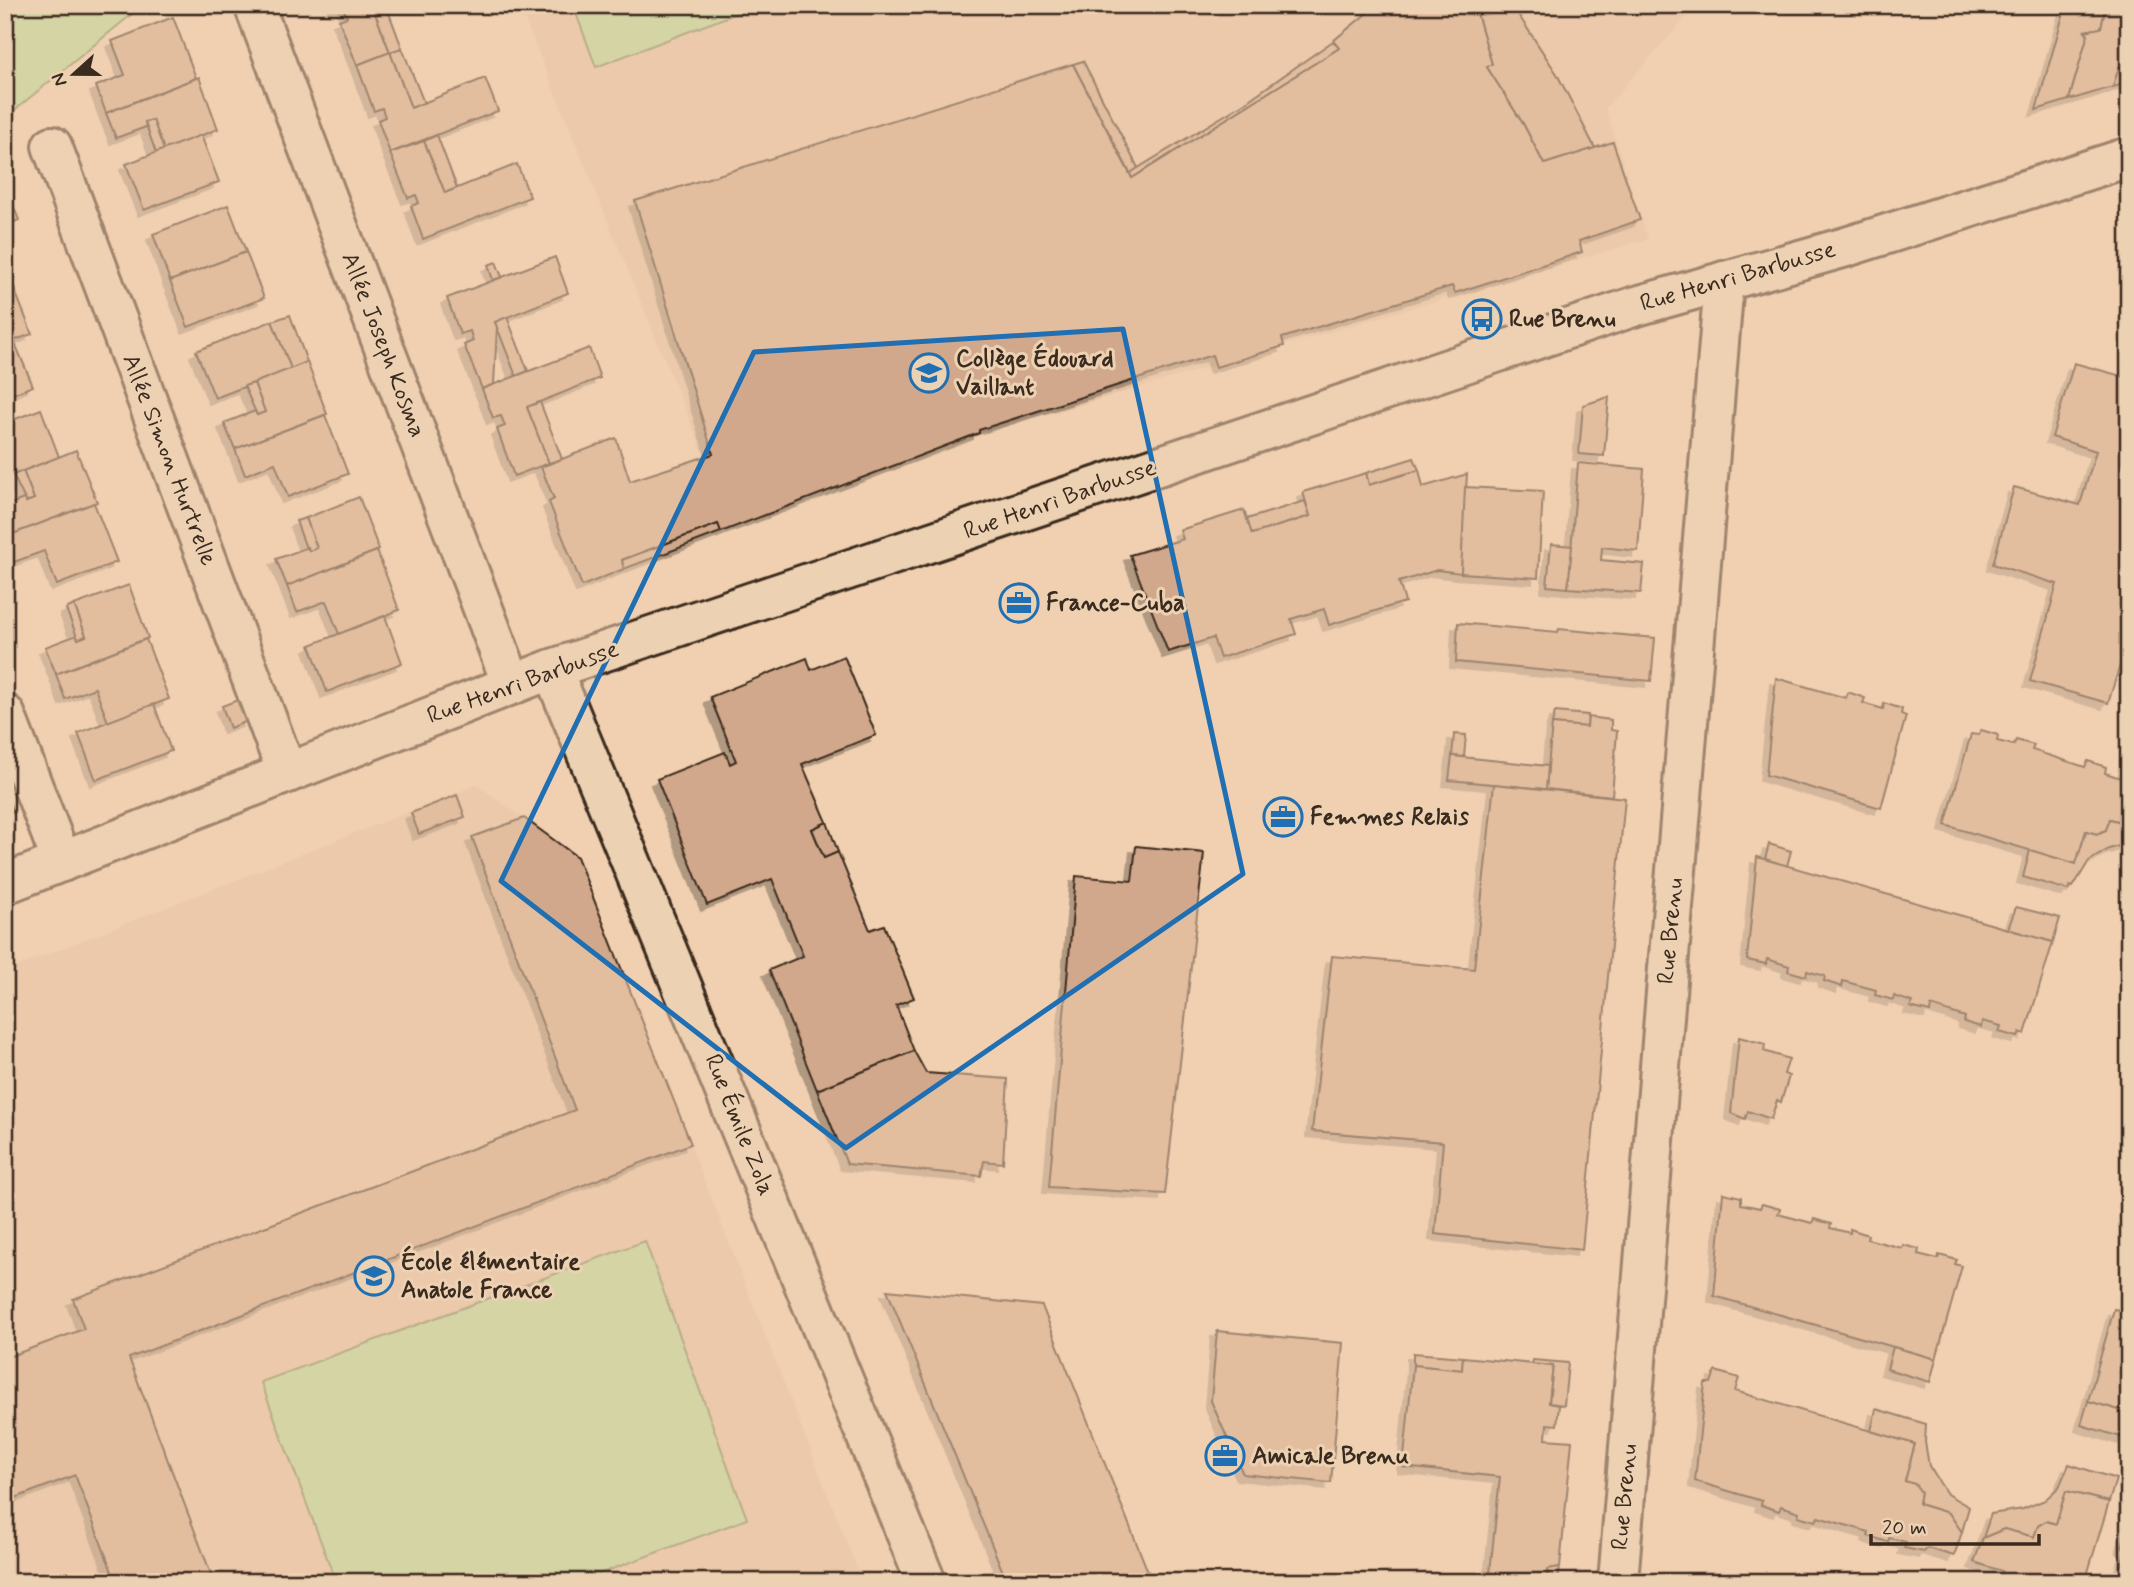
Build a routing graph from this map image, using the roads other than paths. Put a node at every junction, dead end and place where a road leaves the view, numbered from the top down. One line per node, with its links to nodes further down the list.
1 (254, 5): 6 (street, Allée Joseph Kosma)
2 (52, 146): 8 (street, Allée Simon Hurtrelle)
3 (2129, 157): 4 (street, Rue Henri Barbusse)
4 (1724, 281): 5 (street, Rue Henri Barbusse); 12 (street, Rue Brenu)
5 (552, 669): 6 (street, Rue Henri Barbusse); 11 (street, Rue Émile Zola)
6 (512, 685): 8 (street, Rue Henri Barbusse)
7 (5, 714): 9 (street)
8 (287, 773): 9 (street, Rue Henri Barbusse)
9 (62, 862): 10 (street, Rue Henri Barbusse)
10 (5, 884)
11 (926, 1582)
12 (1618, 1582)

